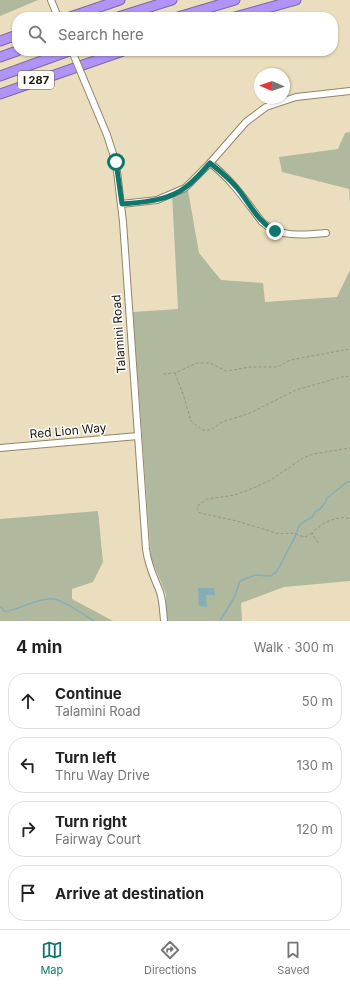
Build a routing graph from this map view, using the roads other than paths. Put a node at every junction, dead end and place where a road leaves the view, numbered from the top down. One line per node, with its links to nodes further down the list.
1 (120, 0): 7 (highway)
2 (172, 0): 8 (highway)
3 (234, 0): 9 (highway)
4 (296, 0): 10 (highway)
5 (52, 1): 6 (street)
6 (56, 12)
7 (85, 12)
8 (134, 12)
9 (194, 12)
10 (253, 12)
11 (12, 37): 12 (highway)
12 (0, 41)
13 (12, 53): 17 (highway)
14 (57, 56): 18 (highway, I 287)
15 (73, 56): 22 (street, Talamini Road, bridge)
16 (109, 56): 20 (highway, I 287)
17 (0, 57)
18 (0, 76)
19 (350, 91): 21 (street)
20 (0, 94)
21 (210, 163): 22 (street); 23 (street)
22 (122, 204): 24 (street, Talamini Road)
23 (326, 233)
24 (138, 436): 25 (street, Red Lion Way); 26 (street, Talamini Road)
25 (0, 448)
26 (164, 621)

